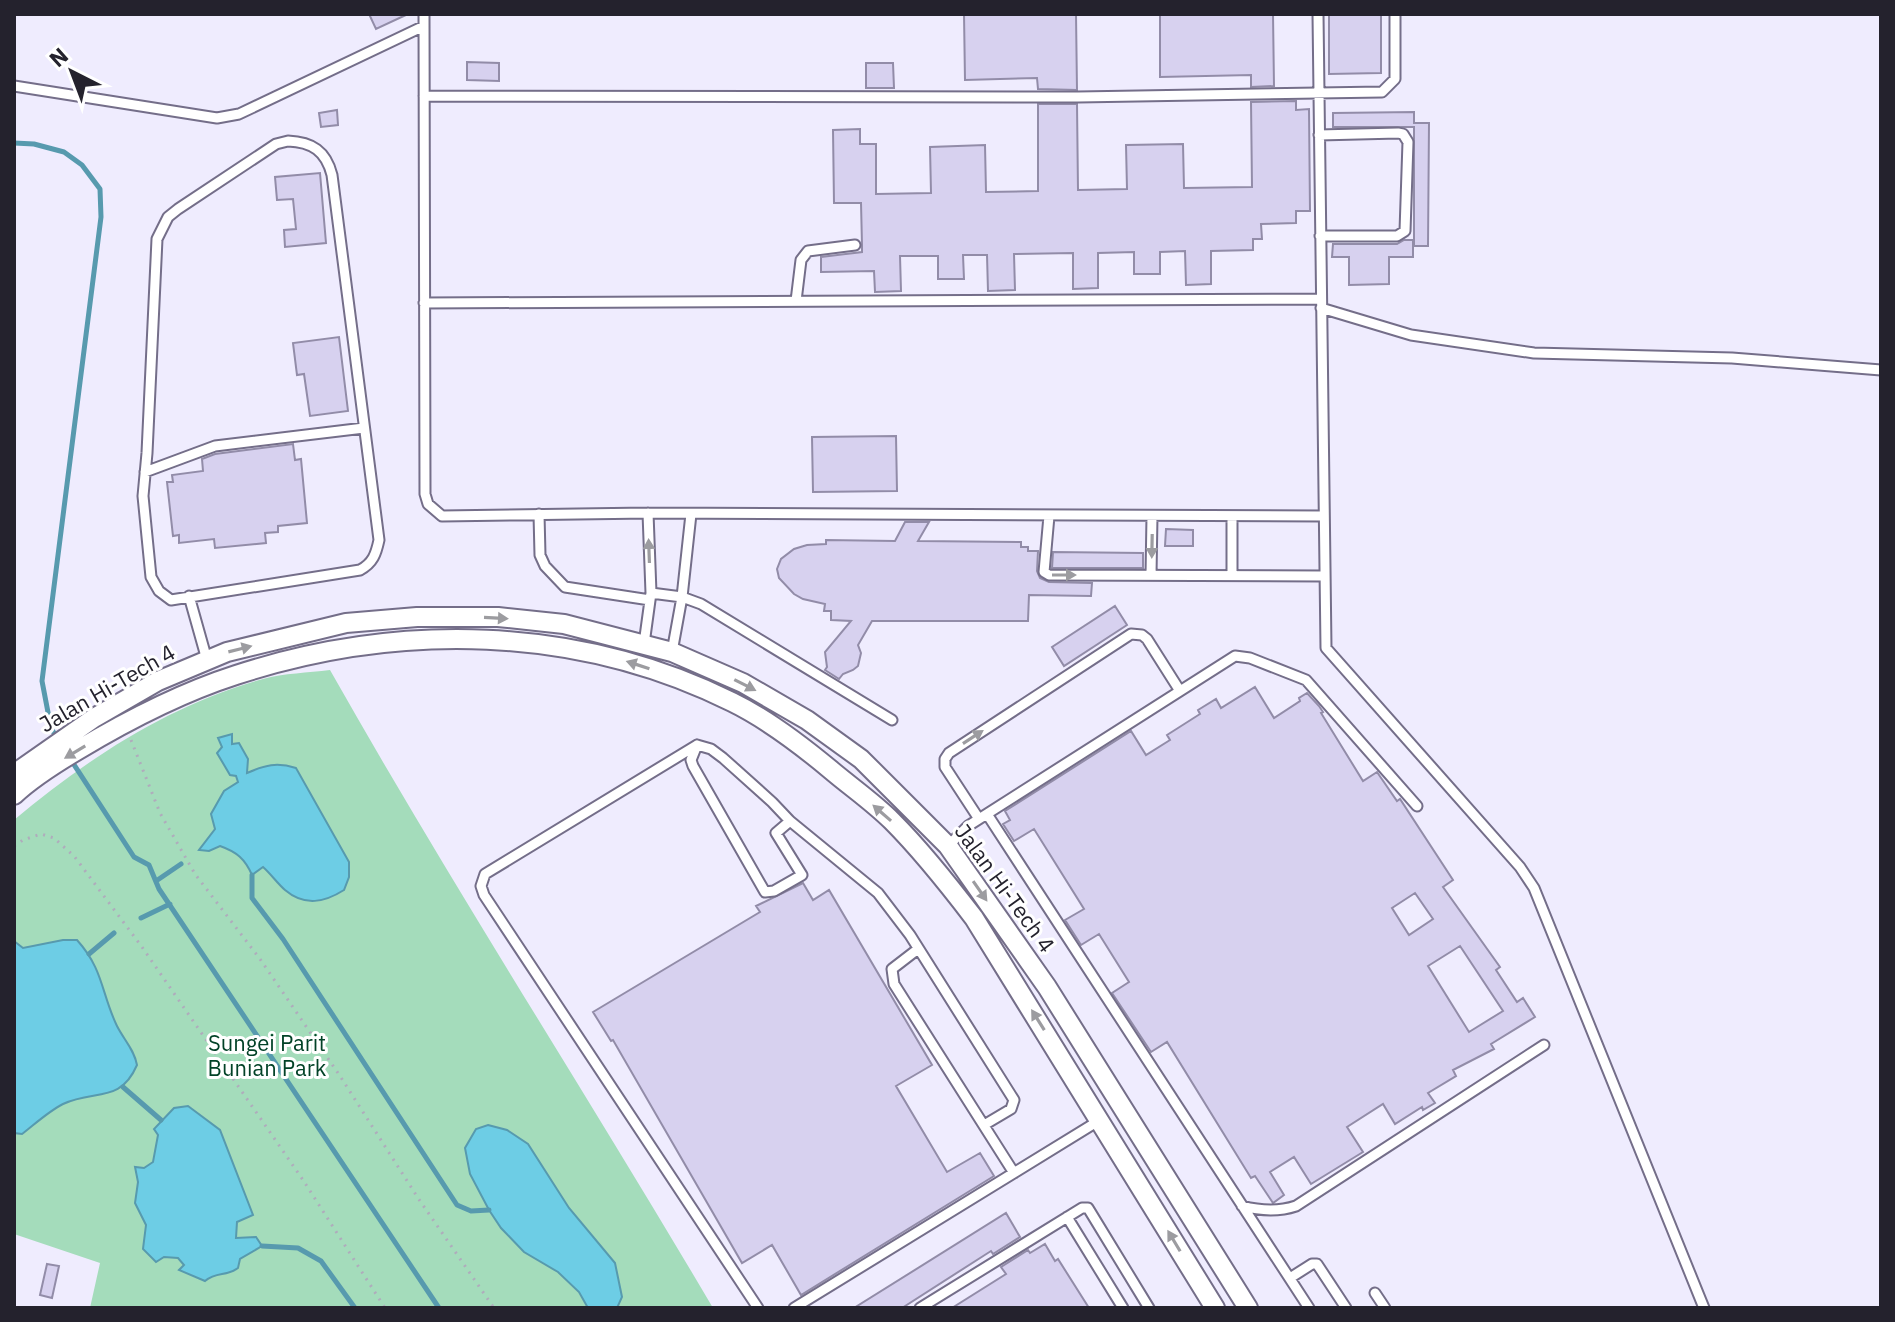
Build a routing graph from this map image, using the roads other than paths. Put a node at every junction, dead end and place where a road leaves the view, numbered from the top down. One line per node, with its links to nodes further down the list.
1 (424, 14): 4 (lane)
2 (1318, 14): 6 (lane)
3 (1395, 14): 6 (lane)
4 (424, 26): 5 (lane); 7 (lane)
5 (14, 86)
6 (1318, 93): 7 (lane); 8 (lane)
7 (424, 96): 12 (lane)
8 (1319, 135): 9 (lane); 9 (lane)
9 (1320, 236): 13 (lane)
10 (855, 245): 11 (lane)
11 (796, 301): 12 (lane); 13 (lane)
12 (424, 303): 18 (lane)
13 (1321, 304): 14 (lane); 23 (lane)
14 (1881, 370)
15 (364, 428): 16 (lane); 16 (lane); 27 (lane)
16 (145, 472): 27 (lane)
17 (648, 513): 18 (lane); 19 (lane); 28 (lane, one-way to 17)
18 (539, 514): 28 (lane)
19 (691, 514): 20 (lane); 29 (lane)
20 (1049, 516): 21 (lane); 24 (lane, one-way to 24)
21 (1152, 516): 22 (lane); 24 (lane, one-way to 24)
22 (1232, 516): 23 (lane); 25 (lane)
23 (1323, 516): 26 (lane)
24 (1151, 575): 25 (lane)
25 (1232, 575): 26 (lane)
26 (1323, 576): 62 (lane)
27 (189, 596): 32 (lane)
28 (651, 596): 29 (lane); 30 (lane)
29 (682, 597): 31 (lane); 34 (lane)
30 (644, 644): 31 (street, Jalan Hi-Tech 4); 32 (street, Jalan Hi-Tech 4, one-way to 30)
31 (672, 652): 42 (street, Jalan Hi-Tech 4, one-way to 42)
32 (207, 660): 35 (street, Jalan Hi-Tech 4)
33 (1180, 691): 39 (lane); 40 (lane); 40 (lane, one-way to 33)
34 (892, 720)
35 (100, 726): 37 (street, Jalan Hi-Tech 4); 45 (street, Jalan Hi-Tech 4, one-way to 35)
36 (697, 745): 41 (lane); 41 (lane); 52 (lane)
37 (23, 771): 38 (street, Jalan Hi-Tech 4)
38 (14, 795)
39 (1417, 806)
40 (983, 816): 42 (lane); 48 (lane)
41 (790, 821): 43 (lane)
42 (948, 846): 58 (street, Jalan Hi-Tech 4, one-way to 58)
43 (918, 949): 46 (lane); 46 (lane)
44 (1544, 1045): 48 (lane)
45 (1100, 1120): 47 (lane); 57 (street, Jalan Hi-Tech 4, one-way to 45)
46 (984, 1125): 47 (lane)
47 (1014, 1173): 53 (lane)
48 (1242, 1206): 50 (lane)
49 (1067, 1217): 54 (lane); 55 (lane); 56 (lane)
50 (1290, 1278): 59 (lane); 60 (lane)
51 (1375, 1293): 61 (lane)
52 (758, 1308)
53 (794, 1308)
54 (920, 1308)
55 (1123, 1308)
56 (1149, 1308)
57 (1215, 1308)
58 (1248, 1308)
59 (1309, 1308)
60 (1346, 1308)
61 (1385, 1308)
62 (1704, 1308)

